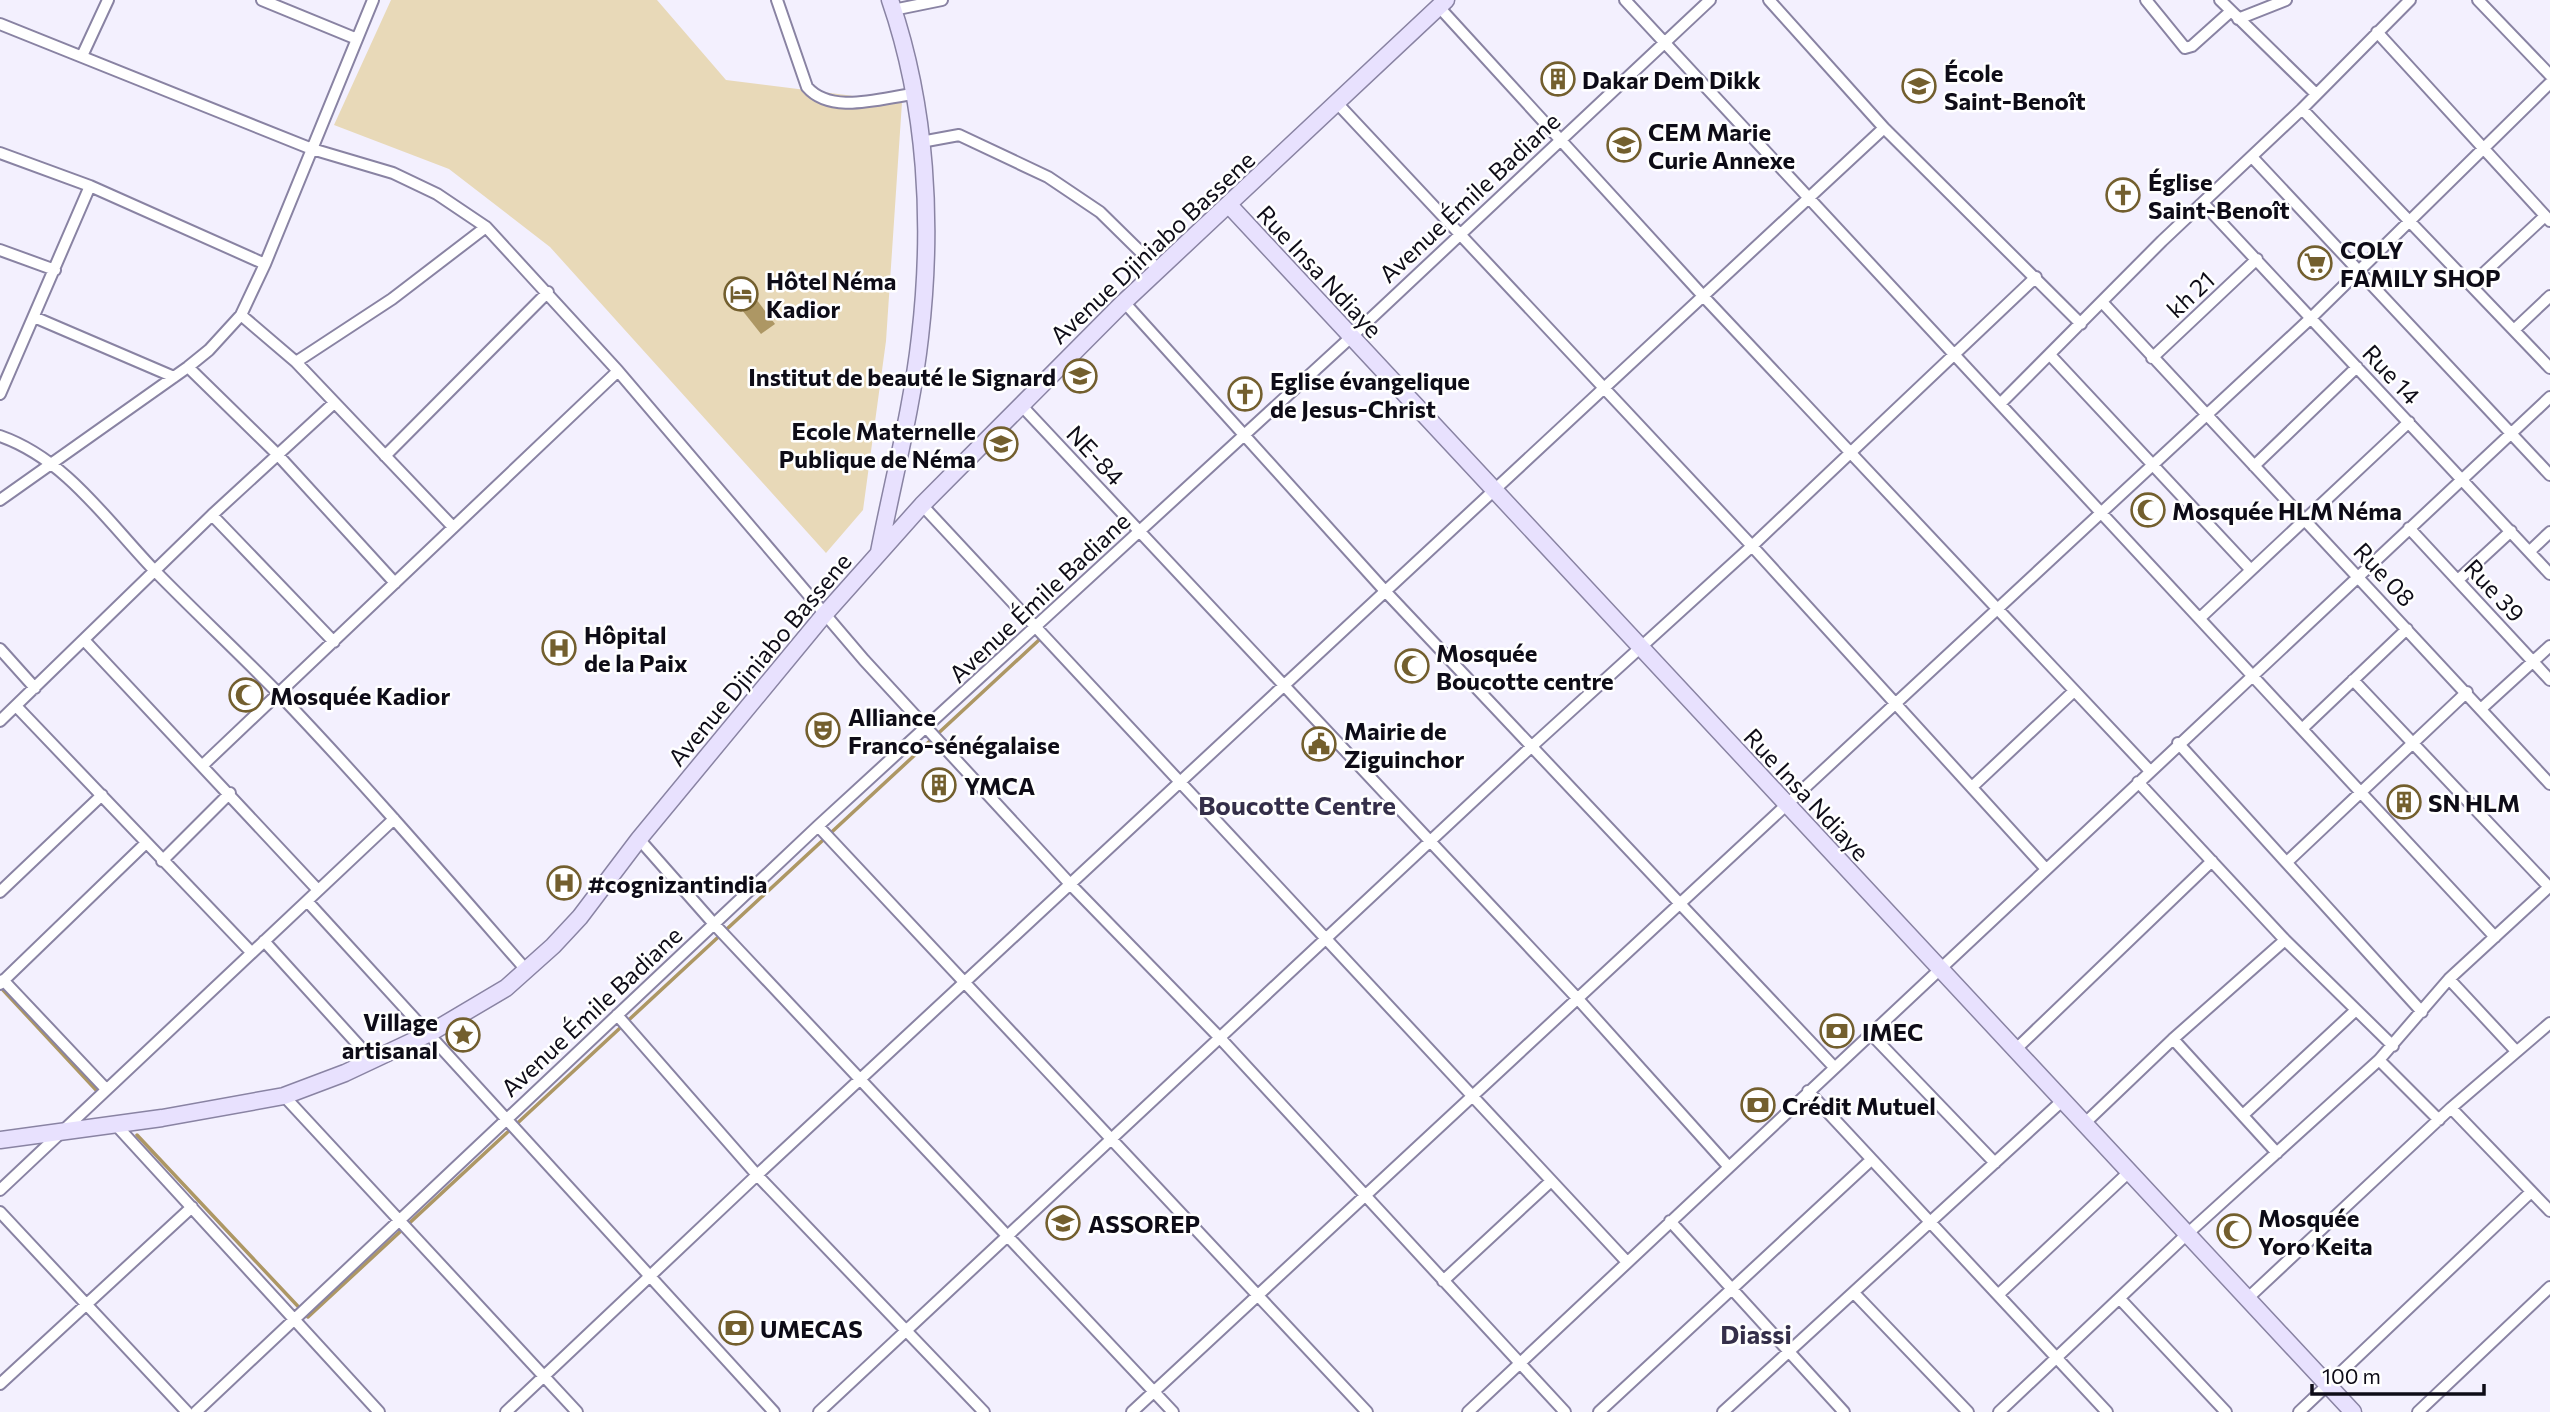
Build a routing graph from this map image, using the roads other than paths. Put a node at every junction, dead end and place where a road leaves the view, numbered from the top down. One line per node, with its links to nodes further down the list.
1 (108, 0): 21 (street)
2 (262, 0): 19 (street)
3 (373, 0): 19 (street)
4 (777, 0): 24 (street)
5 (942, 0): 15 (street)
6 (1625, 0): 20 (street)
7 (1710, 0): 20 (street, Avenue Émile Badiane)
8 (1769, 0): 28 (street)
9 (2146, 0): 16 (street)
10 (2220, 0): 16 (street)
11 (2286, 0): 16 (street)
12 (2410, 0): 18 (street)
13 (2479, 0): 22 (street)
14 (1443, 3): 26 (main road, Avenue Djiniabo Bassene); 29 (street)
15 (891, 5): 24 (main road)
16 (2234, 15): 25 (street)
17 (0, 25): 21 (street)
18 (2377, 32): 25 (street); 32 (street)
19 (357, 39): 31 (street)
20 (1665, 44): 29 (street, Avenue Émile Badiane); 36 (street)
21 (82, 57): 31 (street)
22 (2550, 75)
23 (2550, 83): 32 (street)
24 (914, 94): 30 (main road)
25 (2316, 94): 27 (street)
26 (1337, 103): 38 (main road, Avenue Djiniabo Bassene); 42 (street)
27 (2302, 109): 34 (street); 40 (street)
28 (1884, 128): 36 (street); 49 (street)
29 (1561, 139): 42 (street, Avenue Émile Badiane); 53 (street)
30 (921, 142): 47 (street); 103 (main road)
31 (312, 149): 41 (street); 45 (street)
32 (2485, 150): 39 (street); 40 (street)
33 (0, 153): 35 (street)
34 (2252, 157): 37 (street); 48 (street)
35 (90, 186): 45 (street); 46 (street)
36 (1808, 200): 53 (street); 62 (street)
37 (2203, 203): 44 (street, Rue 14); 55 (street)
38 (1229, 205): 47 (main road, Avenue Djiniabo Bassene); 61 (main road, Rue Insa Ndiaye)
39 (2548, 219): 50 (street)
40 (2410, 221): 48 (street); 50 (street)
41 (486, 227): 51 (street); 65 (street)
42 (1460, 234): 61 (street, Avenue Émile Badiane); 71 (street)
43 (0, 250): 46 (street)
44 (2257, 260): 58 (street, Rue 14); 64 (street, kh 21)
45 (265, 264): 56 (street)
46 (55, 270): 57 (street)
47 (1159, 270): 54 (main road, Avenue Djiniabo Bassene)
48 (2360, 272): 58 (street); 79 (street)
49 (2036, 277): 59 (street); 62 (street)
50 (2471, 285): 60 (street)
51 (548, 292): 69 (street); 84 (street)
52 (2550, 296): 60 (street)
53 (1704, 297): 71 (street); 82 (street)
54 (1124, 302): 76 (main road, Avenue Djiniabo Bassene); 81 (street)
55 (2102, 302): 59 (street); 64 (street, Rue 08)
56 (241, 314): 65 (street); 66 (street)
57 (34, 317): 70 (street); 72 (street)
58 (2311, 318): 67 (street, Rue 14); 77 (street)
59 (2081, 324): 63 (street)
60 (2514, 330): 68 (street)
61 (1350, 338): 81 (street, Avenue Émile Badiane); 90 (main road, Rue Insa Ndiaye)
62 (1956, 354): 75 (street); 82 (street)
63 (2051, 356): 75 (street); 86 (street)
64 (2152, 358): 77 (street, Rue 08)
65 (296, 362): 74 (street)
66 (188, 367): 70 (street); 83 (street)
67 (2357, 367): 78 (street, Rue 14); 87 (street)
68 (2550, 368)
69 (618, 371): 96 (street); 112 (street)
70 (174, 377): 85 (street)
71 (1602, 389): 90 (street); 101 (street)
72 (0, 394)
73 (2550, 397): 79 (street)
74 (334, 403): 83 (street); 84 (street)
75 (2000, 404): 93 (street)
76 (1021, 405): 92 (main road, Avenue Djiniabo Bassene); 100 (street, NE-84)
77 (2206, 415): 86 (street); 87 (street, Rue 08)
78 (2409, 422): 89 (street, Rue 14); 95 (street)
79 (2511, 433): 88 (street); 89 (street)
80 (0, 436): 85 (street)
81 (1243, 436): 100 (street, Avenue Émile Badiane); 110 (street)
82 (1853, 452): 101 (street); 111 (street)
83 (277, 454): 94 (street); 109 (street)
84 (385, 456): 96 (street)
85 (52, 463): 91 (street); 105 (street)
86 (2151, 466): 93 (street); 104 (street)
87 (2254, 466): 95 (street, Rue 08)
88 (2550, 474)
89 (2462, 479): 97 (street); 98 (street, Rue 14)
90 (1492, 491): 110 (street); 119 (main road, Rue Insa Ndiaye)
91 (0, 500)
92 (922, 505): 103 (main road, Avenue Djiniabo Bassene); 114 (street)
93 (2101, 513): 111 (street); 113 (street)
94 (212, 515): 105 (street); 117 (street)
95 (2305, 520): 104 (street); 107 (street, Rue 08)
96 (453, 527): 109 (street)
97 (2409, 528): 107 (street); 108 (street, Rue 39)
98 (2511, 531): 102 (street, Rue 14); 108 (street)
99 (2550, 532): 102 (street)
100 (1140, 533): 114 (street, Avenue Émile Badiane); 126 (street, NE-84)
101 (1752, 546): 119 (street); 131 (street)
102 (2529, 551): 106 (street, Rue 14)
103 (879, 552): 112 (main road, Avenue Djiniabo Bassene)
104 (2250, 569): 113 (street)
105 (155, 570): 116 (street); 129 (street)
106 (2550, 574)
107 (2358, 576): 115 (street, Rue 08); 122 (street)
108 (2458, 580): 121 (street, Rue 39)
109 (395, 583): 117 (street)
110 (1385, 591): 126 (street); 138 (street)
111 (1998, 609): 127 (street); 131 (street)
112 (824, 615): 134 (street); 151 (main road, Avenue Djiniabo Bassene)
113 (2200, 618): 122 (street)
114 (1038, 626): 134 (street, Avenue Émile Badiane); 142 (street)
115 (2407, 629): 124 (street); 128 (street, Rue 08)
116 (84, 640): 125 (street); 139 (street)
117 (334, 642): 129 (street)
118 (2550, 646): 121 (street)
119 (1640, 648): 138 (street); 148 (main road, Rue Insa Ndiaye)
120 (0, 649): 125 (street)
121 (2533, 662): 123 (street, Rue 39); 132 (street)
122 (2252, 675): 135 (street); 136 (street)
123 (2550, 680)
124 (2353, 681): 135 (street); 137 (street)
125 (35, 688): 130 (street)
126 (1283, 688): 142 (street); 153 (street, NE-84)
127 (2074, 691): 140 (street); 144 (street)
128 (2467, 692): 132 (street, Rue 08); 137 (street)
129 (278, 693): 139 (street); 149 (street)
130 (16, 705): 133 (street); 147 (street)
131 (1896, 705): 144 (street); 148 (street)
132 (2482, 708): 143 (street, Rue 08)
133 (0, 721)
134 (928, 728): 150 (street, Avenue Émile Badiane); 158 (street)
135 (2303, 728): 145 (street)
136 (2178, 743): 140 (street); 156 (street)
137 (2413, 744): 145 (street); 159 (street)
138 (1531, 747): 153 (street); 163 (street)
139 (203, 765): 146 (street)
140 (2150, 771): 141 (street)
141 (2138, 782): 155 (street); 157 (street)
142 (1181, 783): 158 (street); 166 (street)
143 (2550, 784)
144 (1972, 787): 157 (street)
145 (2361, 792): 156 (street); 165 (street)
146 (230, 793): 154 (street); 160 (street)
147 (102, 795): 152 (street); 161 (street)
148 (1788, 807): 163 (street); 170 (main road, Rue Insa Ndiaye)
149 (394, 819): 160 (street); 171 (street)
150 (818, 826): 164 (street, Avenue Émile Badiane); 174 (street)
151 (639, 839): 164 (street); 171 (main road, Avenue Djiniabo Bassene)
152 (146, 843): 154 (street); 173 (street)
153 (1430, 844): 166 (street); 175 (street, NE-84)
154 (162, 861): 169 (street)
155 (2212, 861): 167 (street); 185 (street)
156 (2287, 862): 177 (street)
157 (2046, 869): 170 (street)
158 (1071, 886): 174 (street); 182 (street)
159 (2549, 886): 165 (street)
160 (318, 890): 162 (street)
161 (0, 891)
162 (307, 901): 168 (street); 180 (street)
163 (1680, 903): 175 (street); 189 (street)
164 (714, 924): 178 (street, Avenue Émile Badiane); 190 (street)
165 (2495, 937): 172 (street)
166 (1329, 938): 182 (street); 194 (street)
167 (2285, 940): 176 (street); 183 (street)
168 (264, 941): 169 (street); 187 (street)
169 (251, 952): 191 (street)
170 (1938, 970): 181 (street); 185 (main road, Rue Insa Ndiaye)
171 (527, 971): 180 (main road, Avenue Djiniabo Bassene)
172 (2449, 979): 177 (street); 186 (street)
173 (2, 982): 191 (street)
174 (964, 985): 190 (street); 203 (street)
175 (1578, 999): 194 (street); 208 (street, NE-84)
176 (2356, 1010): 184 (street); 197 (street)
177 (2422, 1012): 184 (street)
178 (617, 1015): 199 (street, Avenue Émile Badiane); 210 (street)
179 (2550, 1023): 186 (street)
180 (430, 1033): 187 (main road, Avenue Djiniabo Bassene); 199 (street)
181 (1870, 1033): 189 (street); 207 (street)
182 (1220, 1038): 203 (street); 214 (street)
183 (2173, 1039): 197 (street); 200 (street)
184 (2393, 1046): 188 (street)
185 (2014, 1051): 195 (main road, Rue Insa Ndiaye)
186 (2516, 1051): 196 (street)
187 (372, 1060): 193 (main road, Avenue Djiniabo Bassene)
188 (2379, 1060): 198 (street); 205 (street)
189 (1834, 1067): 192 (street)
190 (862, 1081): 210 (street); 221 (street)
191 (106, 1089): 202 (street)
192 (1808, 1091): 206 (street); 208 (street)
193 (284, 1096): 201 (main road, Avenue Djiniabo Bassene); 218 (street)
194 (1474, 1096): 211 (street); 214 (street)
195 (2062, 1101): 200 (main road, Rue Insa Ndiaye); 207 (street)
196 (2451, 1108): 198 (street); 213 (street)
197 (2243, 1115): 205 (street)
198 (2439, 1120): 231 (street)
199 (506, 1121): 218 (street, Avenue Émile Badiane); 224 (street)
200 (2084, 1124): 209 (main road, Rue Insa Ndiaye)
201 (116, 1125): 202 (main road, Avenue Djiniabo Bassene); 215 (street)
202 (59, 1134): 204 (main road, Avenue Djiniabo Bassene); 212 (street)
203 (1112, 1139): 221 (street); 230 (street)
204 (0, 1140)
205 (2277, 1153): 222 (street)
206 (1871, 1160): 220 (street); 227 (street)
207 (1995, 1163): 220 (street)
208 (1728, 1166): 219 (street)
209 (2129, 1172): 222 (main road, Rue Insa Ndiaye); 229 (street)
210 (757, 1175): 224 (street); 235 (street)
211 (1551, 1181): 223 (street); 225 (street)
212 (0, 1189)
213 (2531, 1192): 216 (street); 241 (street)
214 (1367, 1197): 225 (street); 230 (street)
215 (192, 1207): 233 (street); 234 (street)
216 (2550, 1211)
217 (0, 1212): 233 (street)
218 (400, 1218): 234 (street, Avenue Émile Badiane); 239 (street)
219 (1670, 1221): 223 (street); 227 (street)
220 (1932, 1223): 228 (street); 229 (street)
221 (1009, 1235): 235 (street); 242 (street)
222 (2186, 1235): 231 (main road, Rue Insa Ndiaye); 232 (street)
223 (1627, 1262): 238 (street)
224 (650, 1277): 239 (street); 248 (street)
225 (1443, 1281): 238 (street)
226 (2550, 1287): 265 (street)
227 (1733, 1290): 236 (street); 256 (street)
228 (1854, 1293): 236 (street); 259 (street)
229 (1999, 1294): 237 (street)
230 (1257, 1296): 242 (street); 253 (street)
231 (2248, 1298): 241 (main road, Rue Insa Ndiaye)
232 (2120, 1299): 237 (street); 262 (street)
233 (88, 1305): 240 (street); 243 (street)
234 (294, 1319): 244 (street, Avenue Émile Badiane); 245 (street)
235 (908, 1330): 249 (street); 250 (street)
236 (1790, 1351): 257 (street); 258 (street)
237 (2058, 1357): 260 (street); 261 (street)
238 (1520, 1363): 254 (street); 255 (street)
239 (544, 1379): 246 (street); 247 (street)
240 (0, 1384)
241 (2327, 1385): 263 (street); 264 (main road, Rue Insa Ndiaye)
242 (1154, 1392): 251 (street); 252 (street)
243 (187, 1412)
244 (196, 1412)
245 (379, 1412)
246 (506, 1412)
247 (577, 1412)
248 (774, 1412)
249 (818, 1412)
250 (984, 1412)
251 (1132, 1412)
252 (1173, 1412)
253 (1367, 1412)
254 (1468, 1412)
255 (1565, 1412)
256 (1599, 1412)
257 (1723, 1412)
258 (1844, 1412)
259 (1968, 1412)
260 (1999, 1412)
261 (2106, 1412)
262 (2226, 1412)
263 (2299, 1412)
264 (2353, 1412)
265 (2418, 1412)

